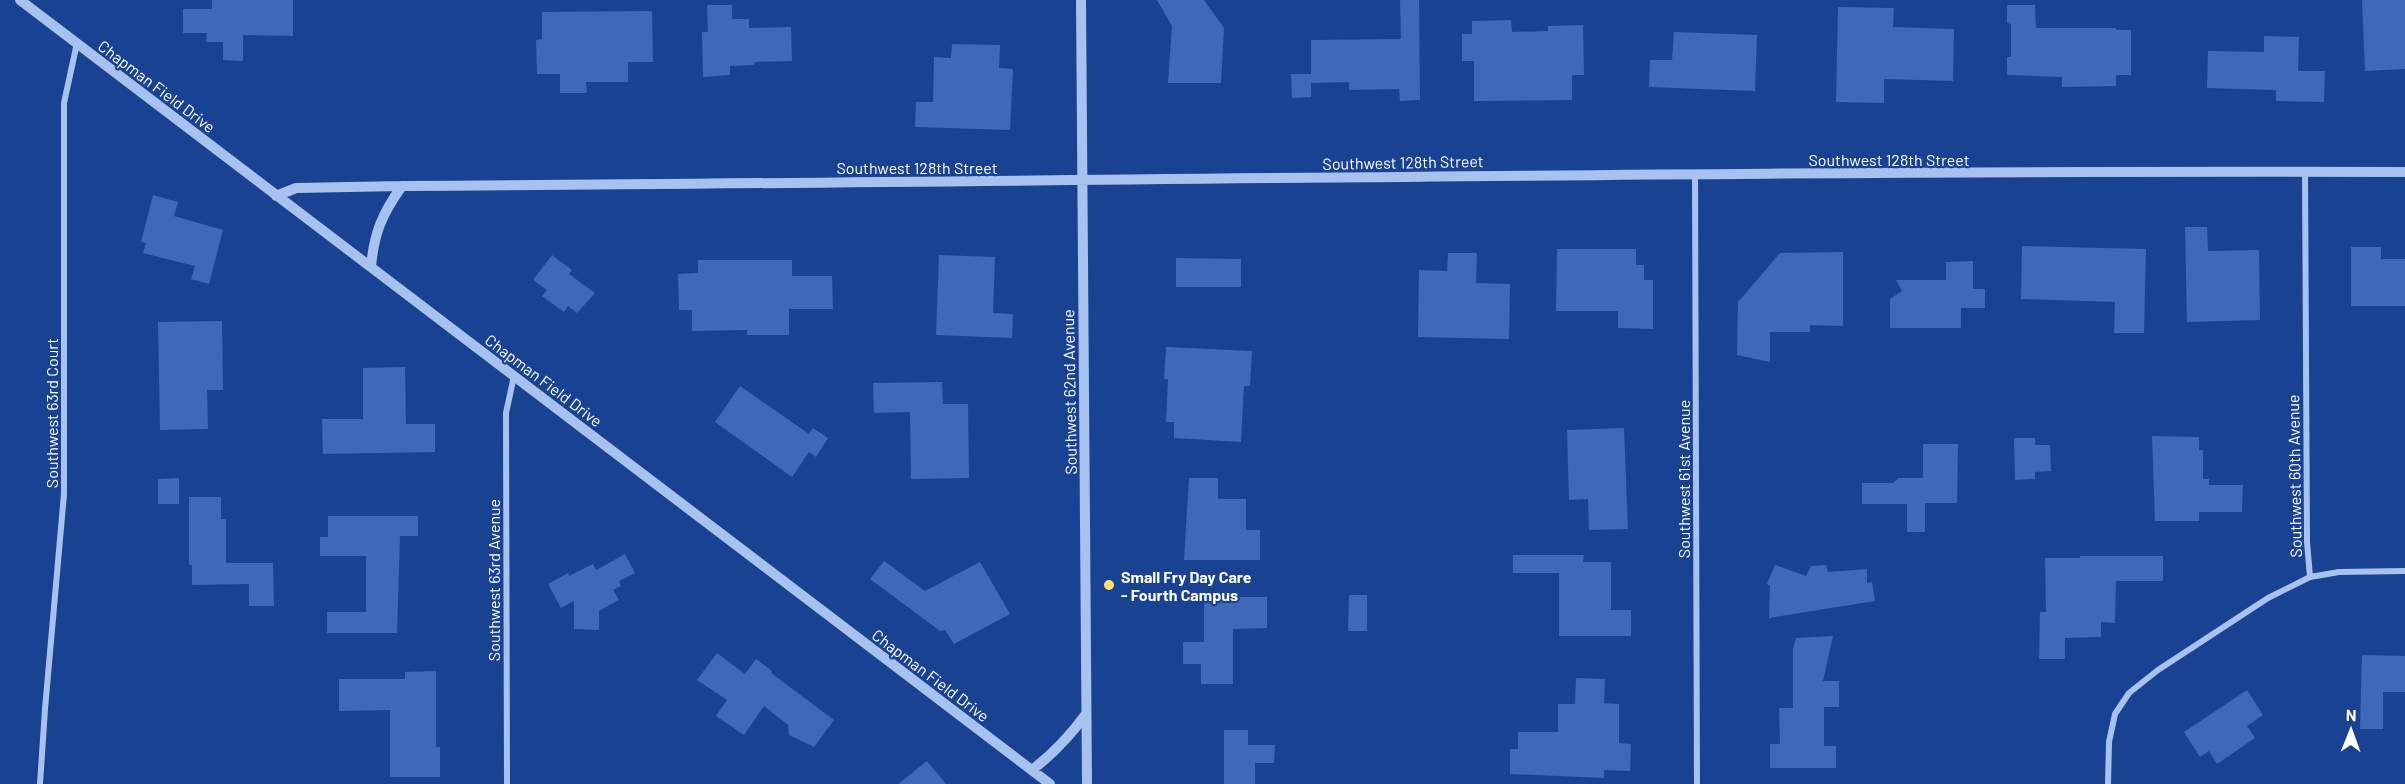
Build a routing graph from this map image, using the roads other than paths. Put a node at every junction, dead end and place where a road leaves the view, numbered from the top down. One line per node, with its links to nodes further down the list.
1 (20, 0): 3 (street, Chapman Field Drive)
2 (1082, 0): 7 (street, Southwest 62nd Avenue)
3 (77, 43): 9 (street, Chapman Field Drive); 16 (street, Southwest 63rd Court)
4 (2305, 172): 5 (street, Southwest 128th Street); 6 (street, Southwest 128th Street); 13 (street, Southwest 60th Avenue)
5 (2405, 172)
6 (1695, 174): 7 (street, Southwest 128th Street); 20 (street, Southwest 61st Avenue)
7 (1082, 181): 8 (street, Southwest 128th Street); 14 (street, Southwest 62nd Avenue)
8 (402, 186): 9 (street, Southwest 128th Street); 10 (street)
9 (276, 196): 10 (street, Chapman Field Drive)
10 (371, 267): 11 (street, Chapman Field Drive)
11 (514, 376): 15 (street, Chapman Field Drive); 17 (street, Southwest 63rd Avenue)
12 (2405, 571): 13 (street)
13 (2310, 577): 21 (street, Southwest 60th Avenue)
14 (1086, 714): 15 (street); 19 (street, Southwest 62nd Avenue)
15 (1032, 770): 18 (street, Chapman Field Drive)
16 (40, 784)
17 (507, 784)
18 (1050, 784)
19 (1087, 784)
20 (1697, 784)
21 (2108, 784)

